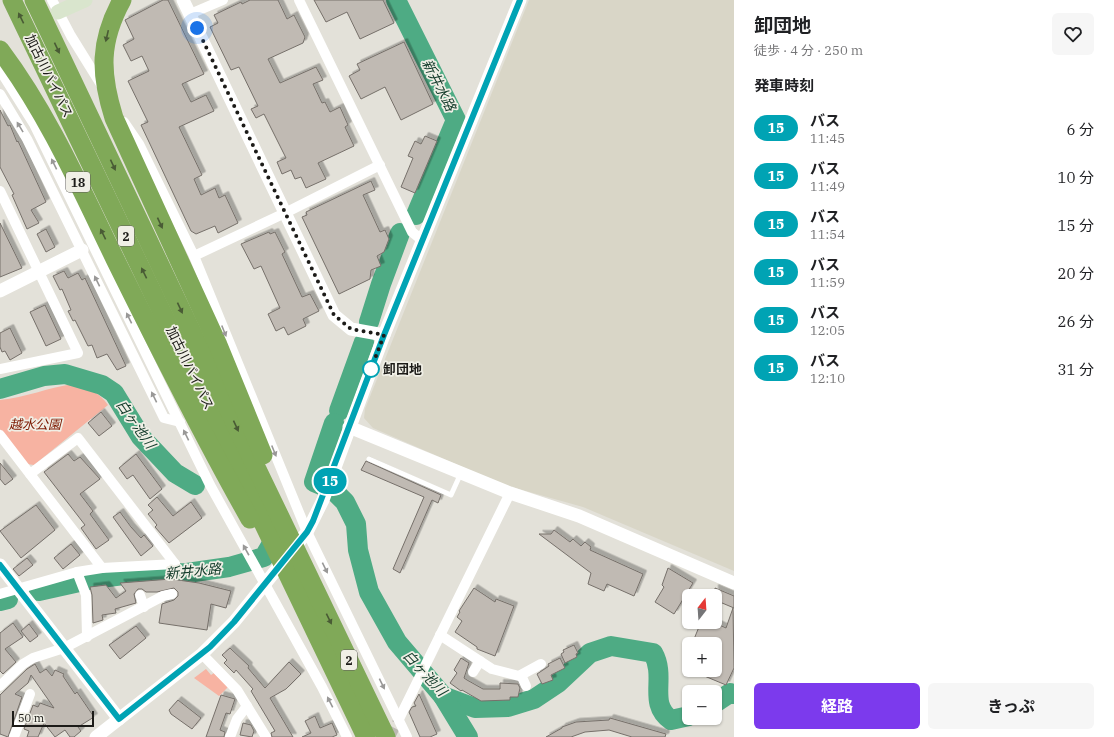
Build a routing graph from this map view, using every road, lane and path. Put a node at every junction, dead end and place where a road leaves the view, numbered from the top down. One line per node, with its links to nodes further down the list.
1 (12, 0): 29 (highway, 加古川バイパス / 2, one-way to 1)
2 (34, 0): 29 (highway, 加古川バイパス / 2, one-way to 29)
3 (85, 0): 9 (main road)
4 (122, 0): 29 (highway, one-way to 29)
5 (183, 0): 10 (street)
6 (223, 0): 10 (street)
7 (299, 0): 14 (street)
8 (520, 0): 17 (street)
9 (55, 6): 19 (street)
10 (190, 14): 16 (street)
11 (0, 50): 22 (highway, 18, one-way to 11)
12 (0, 70): 25 (street, one-way to 12)
13 (0, 94): 18 (street, one-way to 13)
14 (380, 165): 16 (street); 17 (street)
15 (0, 191): 20 (street)
16 (285, 213): 19 (street); 23 (street)
17 (422, 240): 23 (street)
18 (82, 250): 20 (street); 25 (street, one-way to 18)
19 (194, 256): 33 (street, one-way to 33)
20 (39, 272): 21 (street); 24 (street)
21 (0, 291)
22 (145, 320): 29 (highway, 2)
23 (384, 335): 26 (street)
24 (0, 369)
25 (180, 422): 38 (street, one-way to 25)
26 (350, 427): 30 (street); 33 (street)
27 (0, 435): 31 (street)
28 (369, 459): 30 (lane)
29 (247, 469): 40 (highway, 加古川バイパス / 2); 40 (highway)
30 (461, 473): 32 (street)
31 (30, 474): 35 (street); 35 (street)
32 (510, 494): 37 (street); 45 (street)
33 (307, 532): 38 (street); 58 (street, one-way to 58)
34 (0, 565): 39 (street)
35 (102, 568): 36 (street)
36 (77, 572): 39 (street); 46 (street)
37 (734, 583)
38 (265, 584): 48 (street); 63 (street, one-way to 38)
39 (18, 589): 41 (street); 47 (street)
40 (301, 590): 64 (highway, 加古川バイパス / 2); 65 (highway, 加古川バイパス / 2, one-way to 65)
41 (0, 594)
42 (172, 594): 44 (street)
43 (140, 595): 44 (street)
44 (144, 607): 46 (street)
45 (440, 635): 49 (street); 58 (street)
46 (87, 637): 47 (street)
47 (64, 648): 53 (street); 57 (street)
48 (202, 654): 56 (street); 57 (street)
49 (480, 661): 51 (street); 52 (street)
50 (541, 664): 52 (street)
51 (473, 672)
52 (521, 675): 54 (street)
53 (0, 686)
54 (526, 686)
55 (31, 694): 59 (street)
56 (247, 706): 61 (street); 62 (street)
57 (119, 719): 60 (street)
58 (398, 719): 66 (street)
59 (14, 737)
60 (96, 737)
61 (230, 737)
62 (266, 737)
63 (348, 737)
64 (366, 737)
65 (386, 737)
66 (407, 737)

